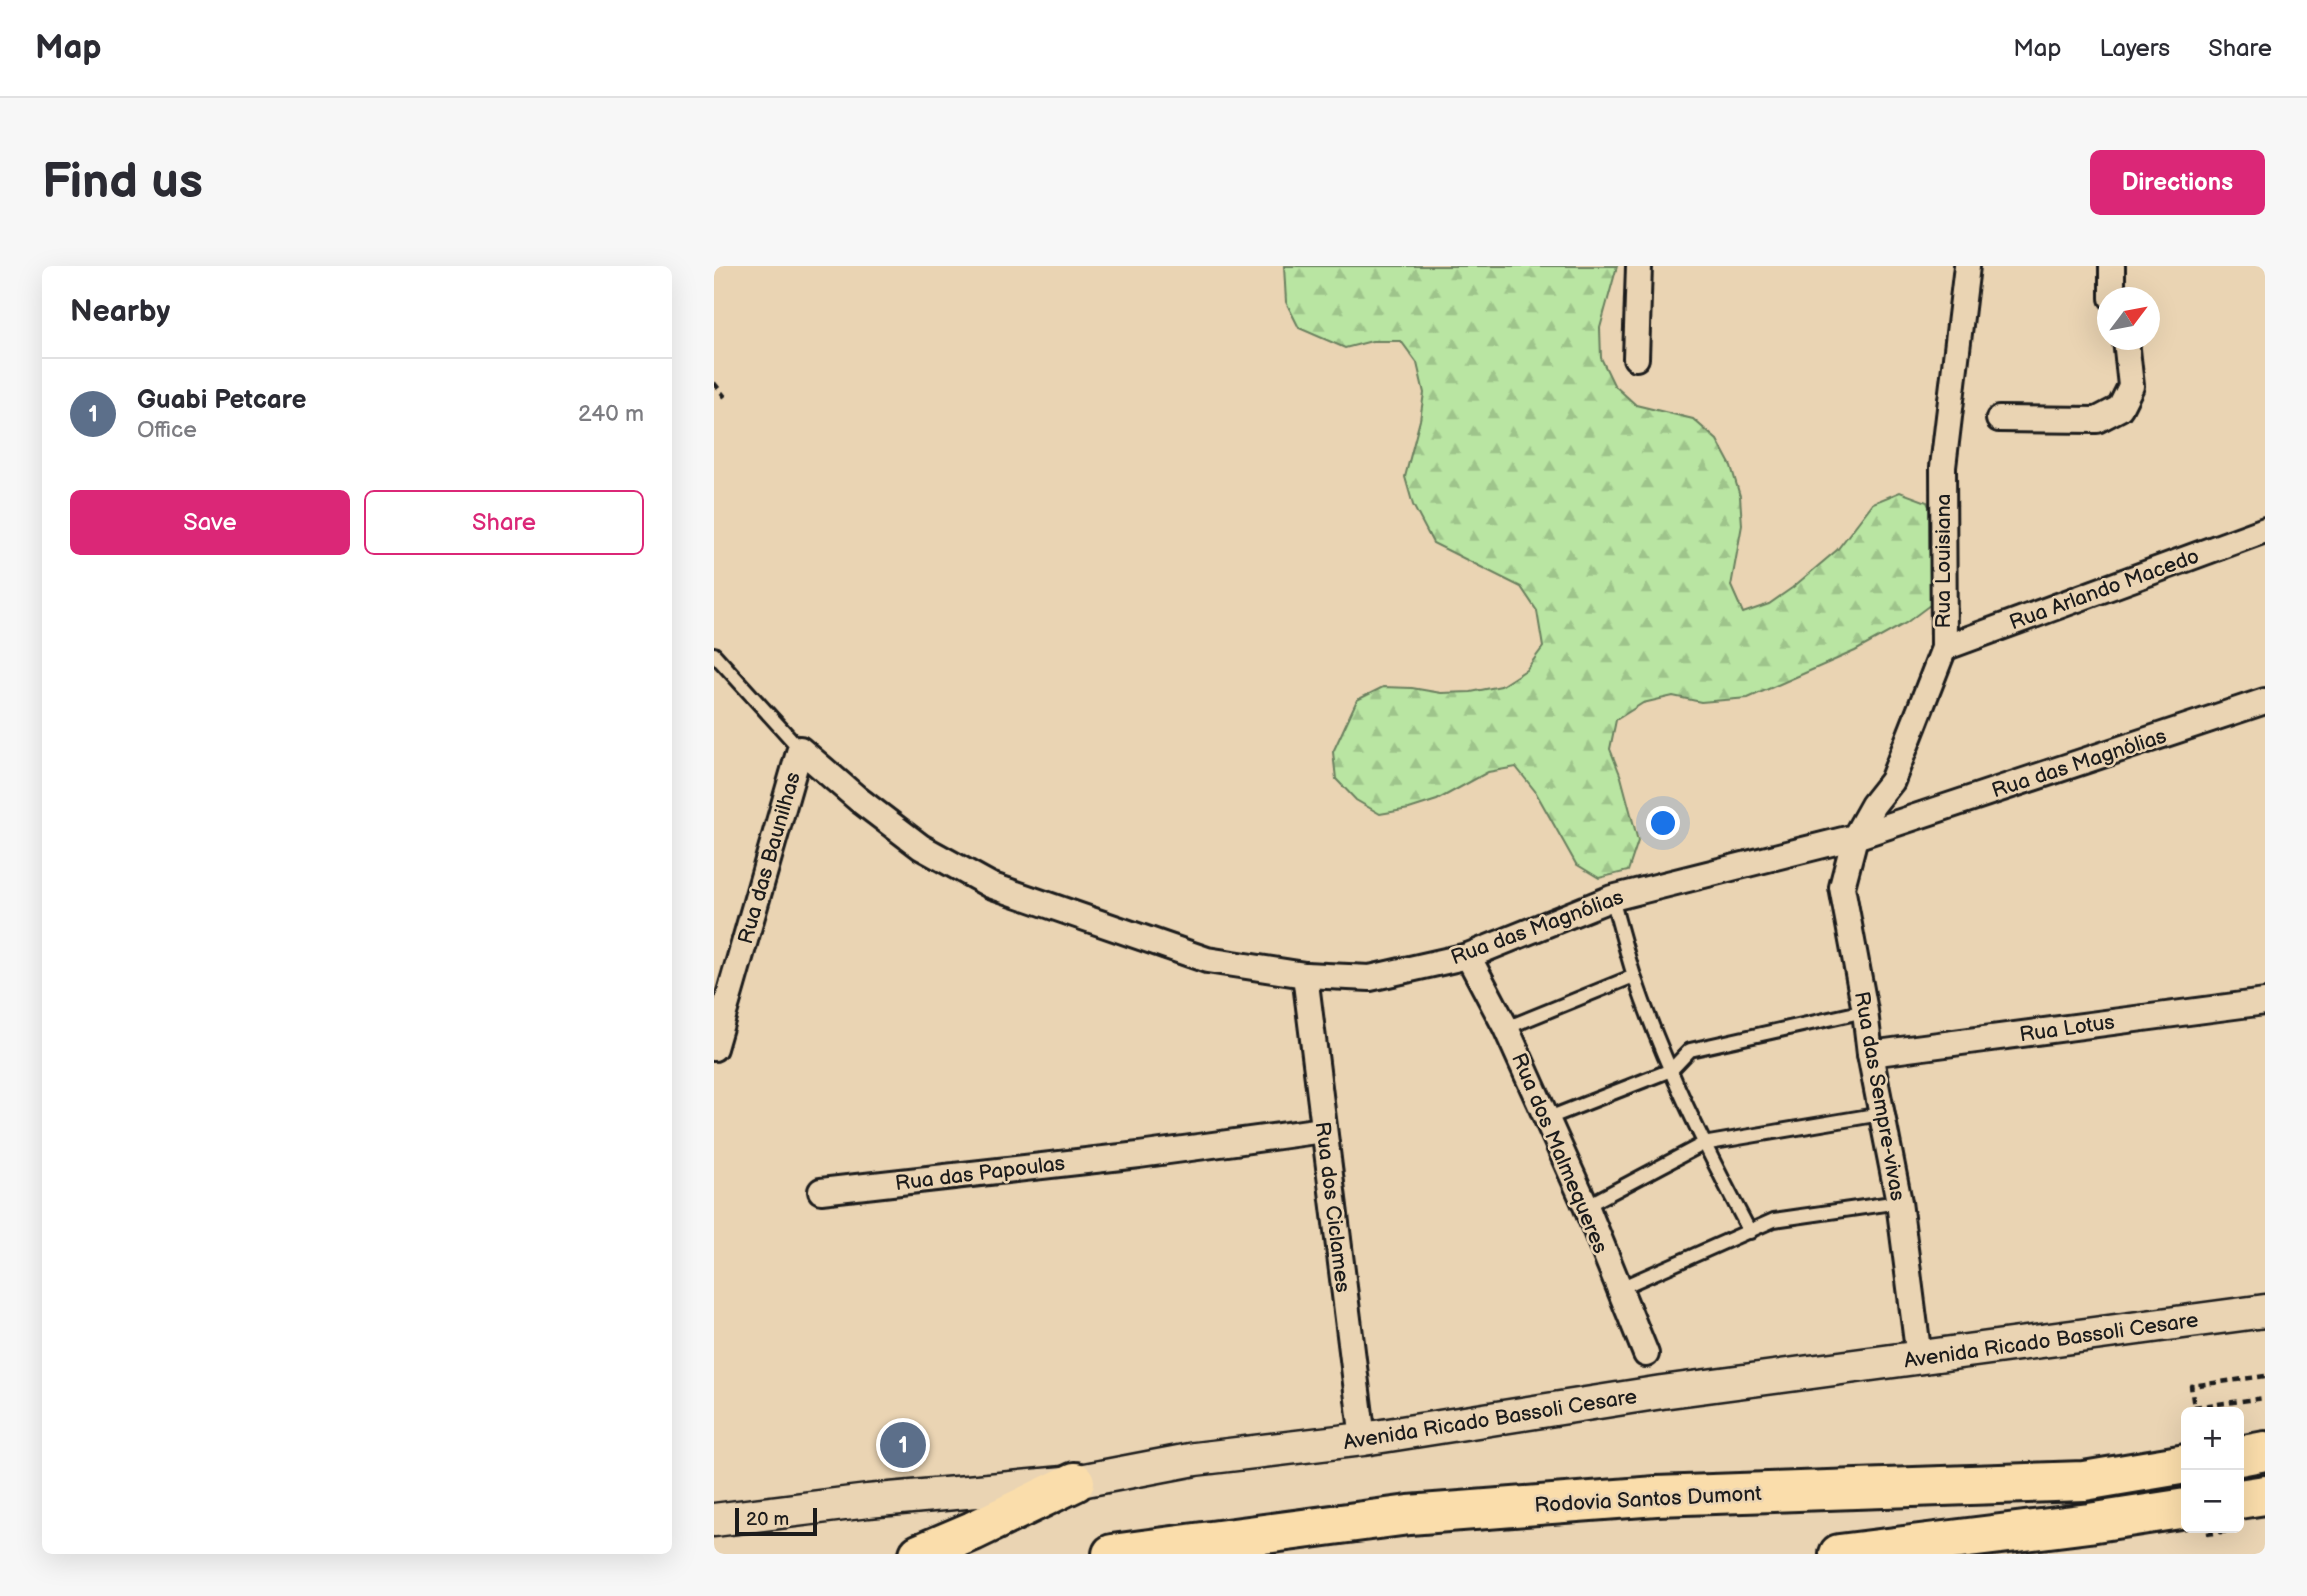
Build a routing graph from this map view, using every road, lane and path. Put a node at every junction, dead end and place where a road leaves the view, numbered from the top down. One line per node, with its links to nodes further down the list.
1 (1639, 266): 6 (street)
2 (1967, 266): 11 (street, Rua Louisiana)
3 (2112, 266): 4 (street)
4 (2112, 287)
5 (2127, 350): 9 (street)
6 (1636, 358)
7 (714, 383): 8 (path)
8 (725, 397)
9 (1998, 419)
10 (2265, 530): 11 (street, Rua Arlando Macedo)
11 (1944, 648): 15 (street, Rua Louisiana)
12 (714, 654): 14 (lane, Rua das Magnólias)
13 (2265, 701): 15 (street, Rua das Magnólias)
14 (800, 749): 18 (street, Rua das Magnólias); 23 (street, Rua das Baunilhas)
15 (1855, 837): 16 (street, Rua das Magnólias); 21 (street, Rua das Sempre-vivas)
16 (1612, 898): 17 (street, Rua das Magnólias); 19 (lane)
17 (1468, 956): 18 (street, Rua das Magnólias); 22 (street, Rua dos Malmequeres)
18 (1305, 975): 28 (street, Rua dos Ciclames)
19 (1634, 976): 22 (lane); 25 (lane)
20 (2265, 1002): 24 (street, Rua Lotus)
21 (1865, 1012): 24 (street, Rua das Sempre-vivas); 25 (lane)
22 (1506, 1028): 27 (street, Rua dos Malmequeres)
23 (714, 1048)
24 (1870, 1054): 26 (street, Rua das Sempre-vivas)
25 (1671, 1070): 27 (lane); 29 (lane)
26 (1881, 1114): 29 (lane); 31 (street, Rua das Sempre-vivas)
27 (1546, 1119): 32 (street, Rua dos Malmequeres)
28 (1323, 1129): 30 (street, Rua das Papoulas); 40 (street, Rua dos Ciclames)
29 (1703, 1144): 32 (lane); 33 (lane)
30 (821, 1191)
31 (1899, 1202): 33 (lane); 37 (street, Rua das Sempre-vivas)
32 (1586, 1206): 34 (street, Rua dos Malmequeres)
33 (1750, 1232): 34 (lane)
34 (1618, 1289): 36 (street, Rua dos Malmequeres)
35 (2265, 1311): 37 (street, Avenida Ricado Bassoli Cesare)
36 (1646, 1354)
37 (1919, 1358): 40 (street, Avenida Ricado Bassoli Cesare)
38 (2265, 1376): 39 (path)
39 (2265, 1398)
40 (1363, 1439): 44 (street, Avenida Ricado Bassoli Cesare)
41 (2265, 1451): 42 (highway)
42 (2244, 1454)
43 (2181, 1465): 50 (highway, Rodovia Santos Dumont)
44 (1075, 1482): 48 (street, Avenida Ricado Bassoli Cesare); 49 (highway)
45 (2265, 1495): 46 (highway)
46 (2244, 1498)
47 (2181, 1509): 51 (highway)
48 (714, 1520)
49 (919, 1554)
50 (1112, 1554)
51 (1839, 1554)

